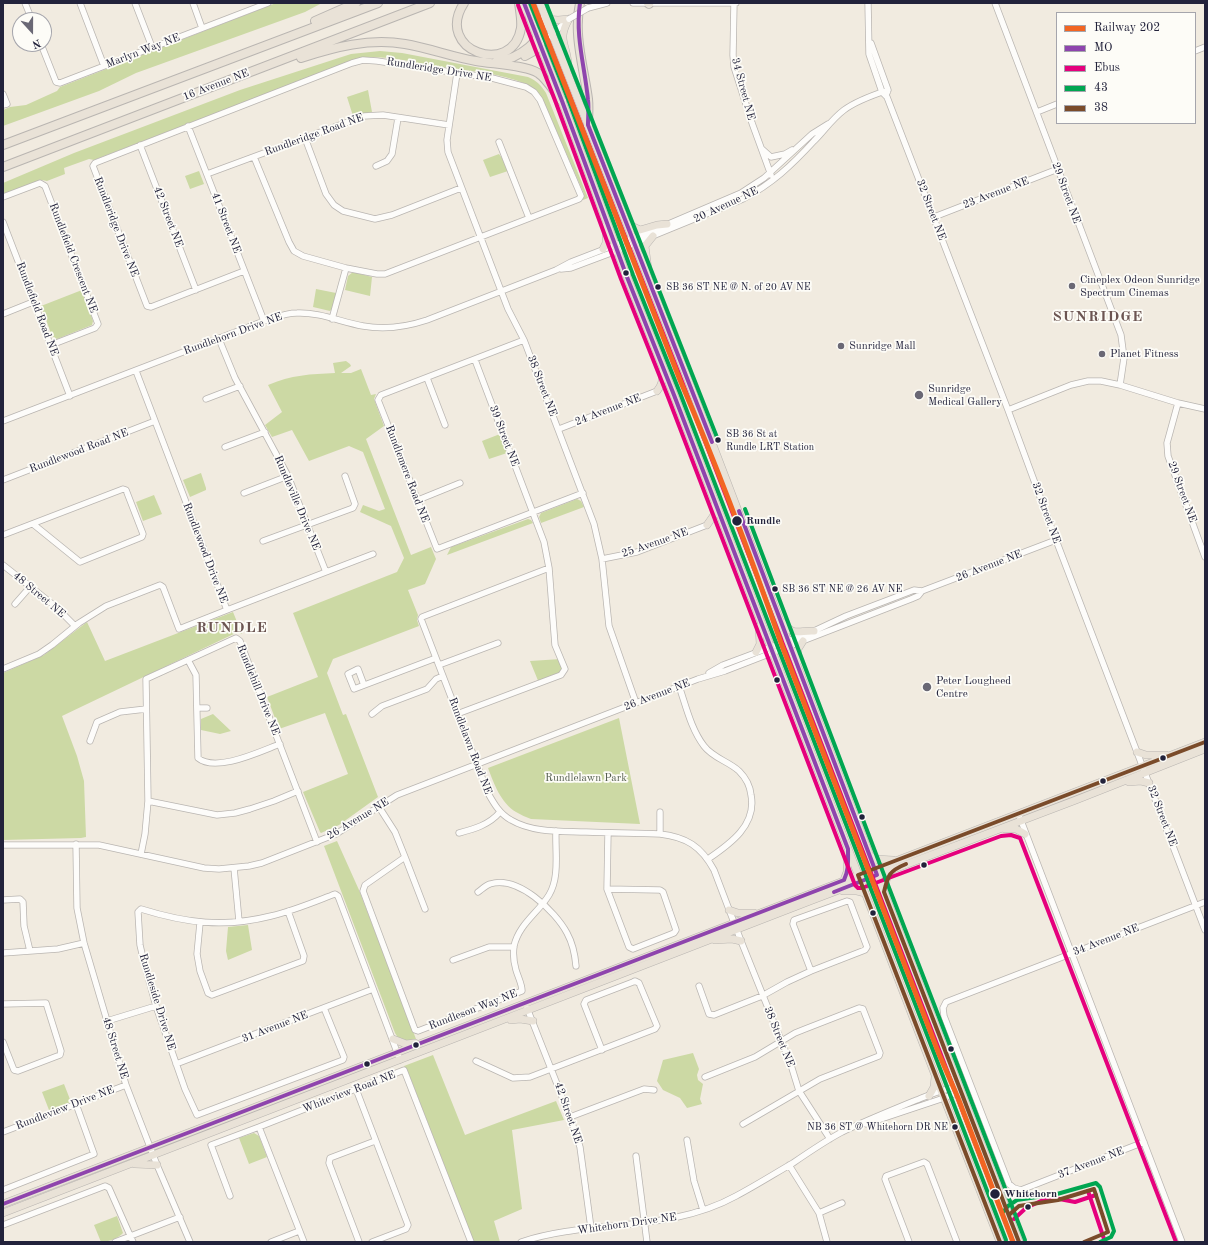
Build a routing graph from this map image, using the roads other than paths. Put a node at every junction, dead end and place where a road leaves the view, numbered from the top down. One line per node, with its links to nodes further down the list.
1 (80, 3): 32 (street)
2 (135, 3): 27 (street)
3 (193, 3): 23 (street)
4 (249, 3): 20 (street)
5 (268, 3): 20 (street, Marlyn Way NE)
6 (356, 3): 28 (highway)
7 (378, 3): 28 (highway, 16 Avenue NE)
8 (430, 3): 33 (highway, 16 Avenue NE)
9 (464, 3): 10 (highway)
10 (519, 3)
11 (524, 3): 26 (main road)
12 (540, 3): 21 (main road)
13 (580, 3): 47 (highway)
14 (607, 3): 22 (street, bridge)
15 (633, 3): 16 (street)
16 (648, 3): 17 (street)
17 (735, 3): 53 (street, 34 Street NE)
18 (868, 3): 25 (street, 32 Street NE)
19 (995, 3): 43 (street, 29 Street NE)
20 (251, 10): 23 (street, Marlyn Way NE)
21 (546, 18): 22 (main road); 24 (main road); 26 (highway)
22 (569, 19): 24 (street); 35 (main road)
23 (202, 28): 27 (street, Marlyn Way NE)
24 (552, 33): 26 (street); 35 (main road)
25 (870, 39): 36 (street, 32 Street NE); 37 (street, 32 Street NE)
26 (539, 41): 30 (highway); 31 (highway); 40 (main road)
27 (152, 47): 32 (street, Marlyn Way NE)
28 (263, 47): 51 (highway, 16 Avenue NE)
29 (44, 52): 32 (street, Marlyn Way NE)
30 (486, 62): 31 (highway); 33 (highway)
31 (496, 64): 40 (highway)
32 (104, 66)
33 (248, 72): 57 (highway, 16 Avenue NE)
34 (457, 73): 46 (street, 38 Street NE); 48 (street, Rundleridge Drive NE); 65 (street, Rundleridge Drive NE)
35 (569, 74): 47 (main road)
36 (888, 90): 37 (street, 20 Avenue NE); 39 (street, 32 Street NE)
37 (882, 92): 39 (street, 32 Street NE); 45 (street, 20 Avenue NE)
38 (3, 94): 42 (street)
39 (887, 97): 64 (street, 32 Street NE)
40 (562, 101): 67 (main road)
41 (1056, 104): 43 (street)
42 (3, 105)
43 (1037, 112): 58 (street, 29 Street NE)
44 (398, 118): 46 (street, Rundleridge Road NE); 49 (street, Rundleridge Road NE); 56 (street)
45 (828, 124): 54 (street, 20 Avenue NE); 61 (street, 20 Avenue NE)
46 (449, 125): 62 (street, 38 Street NE)
47 (588, 125): 68 (main road)
48 (188, 126): 52 (street, Rundleridge Drive NE); 60 (street, 41 Street NE)
49 (305, 138): 55 (street, Rundleridge Road NE); 62 (street)
50 (499, 142): 65 (street)
51 (3, 145)
52 (140, 145): 80 (street, 42 Street NE); 80 (street, Rundleridge Drive NE)
53 (760, 146): 54 (street); 59 (street, 34 Street NE)
54 (797, 148): 59 (street, 20 Avenue NE)
55 (254, 157): 60 (street, Rundleridge Road NE); 76 (street, Rundleridge Drive NE)
56 (376, 166)
57 (3, 167)
58 (1058, 169): 64 (street, 23 Avenue NE); 93 (street, 29 Street NE)
59 (770, 172): 61 (street, 34 Street NE); 69 (street, 20 Avenue NE)
60 (207, 174): 78 (street, 41 Street NE)
61 (773, 180): 70 (street, 20 Avenue NE)
62 (461, 188): 71 (street, 38 Street NE)
63 (3, 197): 88 (street, Rundlefield Crescent NE)
64 (934, 217): 101 (street, 32 Street NE)
65 (529, 218): 71 (street, Rundleridge Drive NE)
66 (3, 222): 82 (street, Rundlefield Road NE)
67 (607, 222): 74 (main road); 75 (main road)
68 (627, 224): 69 (main road); 72 (main road)
69 (666, 224): 72 (street, 20 Avenue NE)
70 (653, 236): 72 (street, 20 Avenue NE); 79 (main road)
71 (481, 237): 76 (street, Rundleridge Drive NE); 81 (street, 38 Street NE)
72 (634, 241): 73 (street, 20 Avenue NE); 79 (main road)
73 (625, 244): 74 (street, Rundlehorn Drive NE)
74 (616, 248): 75 (street, Rundlehorn Drive NE); 77 (street, Rundlehorn Drive NE); 90 (main road)
75 (603, 249): 77 (street, Rundlehorn Drive NE)
76 (346, 268): 84 (street)
77 (558, 269): 81 (street, Rundlehorn Drive NE)
78 (244, 271): 80 (street, Rundleridge Drive NE); 85 (street, 41 Street NE)
79 (649, 281): 134 (main road)
80 (196, 290)
81 (502, 291): 84 (street, Rundlehorn Drive NE); 87 (street, 38 Street NE)
82 (33, 302): 83 (street); 88 (street, Rundlefield Road NE)
83 (3, 314)
84 (332, 319): 85 (street, Rundlehorn Drive NE)
85 (264, 321): 86 (street, Rundlehorn Drive NE)
86 (219, 339): 91 (street, Rundlehorn Drive NE); 94 (street, Rundleville Drive NE)
87 (524, 340): 89 (street, Rundlemere Road NE); 105 (street, 38 Street NE)
88 (51, 345): 97 (street, Rundlefield Road NE)
89 (475, 360): 92 (street, Rundlemere Road NE); 116 (street, 39 Street NE)
90 (660, 360): 95 (main road); 96 (main road)
91 (136, 371): 97 (street, Rundlehorn Drive NE); 103 (street, Rundlewood Drive NE)
92 (427, 378): 104 (street); 115 (street, Rundlemere Road NE)
93 (1120, 385): 99 (street); 101 (street)
94 (240, 386): 98 (street); 106 (street, Rundleville Drive NE)
95 (657, 391): 96 (main road); 105 (street, 24 Avenue NE)
96 (674, 395): 114 (main road)
97 (70, 396): 102 (street, Rundlehorn Drive NE)
98 (206, 399)
99 (1178, 403): 100 (street); 125 (street, 29 Street NE)
100 (1205, 409)
101 (1008, 410): 122 (street, 32 Street NE)
102 (3, 421)
103 (155, 421): 110 (street, Rundlewood Road NE); 133 (street, Rundlewood Drive NE)
104 (445, 425)
105 (559, 429): 113 (street, 38 Street NE)
106 (265, 432): 107 (street); 108 (street, Rundleville Drive NE)
107 (225, 447)
108 (288, 476): 112 (street); 118 (street, Rundleville Drive NE)
109 (345, 476): 118 (street)
110 (3, 480)
111 (460, 483): 115 (street)
112 (244, 493)
113 (583, 493): 116 (street, Rundlemere Road NE); 126 (street, 38 Street NE)
114 (712, 496): 119 (main road); 120 (main road)
115 (418, 500): 116 (street, Rundlemere Road NE)
116 (534, 512): 128 (street, 39 Street NE)
117 (33, 524): 117 (street); 121 (street)
118 (308, 524): 123 (street); 129 (street, Rundleville Drive NE)
119 (707, 525): 120 (main road); 126 (street, 25 Avenue NE)
120 (725, 529): 135 (main road)
121 (3, 535)
122 (1056, 540): 131 (street, 26 Avenue NE); 162 (street, 32 Street NE)
123 (263, 541)
124 (373, 554): 129 (street)
125 (1205, 557)
126 (602, 559): 152 (street, 38 Street NE)
127 (3, 565): 130 (street, 48 Street NE)
128 (549, 568): 143 (street, Rundlelawn Road NE); 157 (street, 39 Street NE)
129 (326, 572): 133 (street)
130 (30, 587): 132 (street); 136 (street, 48 Street NE)
131 (922, 591): 137 (street, 26 Avenue NE); 138 (street, 26 Avenue NE)
132 (15, 604)
133 (227, 610): 136 (street, Rundlewood Drive NE)
134 (777, 612): 137 (main road); 140 (main road)
135 (759, 617): 141 (main road); 142 (main road)
136 (75, 626): 146 (street, Rundlewood Drive NE)
137 (814, 631): 140 (street, 26 Avenue NE)
138 (803, 641): 140 (street, 26 Avenue NE); 147 (main road)
139 (498, 642): 145 (street)
140 (789, 643): 141 (street, 26 Avenue NE); 147 (main road)
141 (771, 650): 142 (street, 26 Avenue NE); 149 (street, 26 Avenue NE); 184 (main road)
142 (756, 652): 149 (street, 26 Avenue NE)
143 (436, 658): 145 (street, Rundlelawn Road NE); 150 (street)
144 (188, 660): 153 (street); 155 (street, Rundlehill Drive NE); 160 (street, Rundlehill Drive NE)
145 (439, 665): 148 (street, Rundlelawn Road NE)
146 (3, 669)
147 (801, 675): 186 (main road)
148 (443, 676): 156 (street); 157 (street, Rundlelawn Road NE)
149 (698, 679): 151 (street, 26 Avenue NE)
150 (364, 685)
151 (679, 686): 152 (street, 26 Avenue NE); 188 (street)
152 (636, 704): 164 (street, 26 Avenue NE)
153 (197, 708): 154 (street); 160 (street)
154 (207, 708)
155 (146, 709): 158 (street); 169 (street, Rundlehill Drive NE)
156 (372, 714)
157 (458, 714): 164 (street, Rundlelawn Road NE)
158 (90, 742)
159 (1205, 742): 163 (main road)
160 (280, 744): 168 (street, Rundlehill Drive NE)
161 (1205, 749): 165 (main road)
162 (1137, 752): 163 (main road); 165 (street, 32 Street NE)
163 (1174, 754): 165 (main road)
164 (477, 764): 170 (street, 26 Avenue NE); 171 (street, Rundlelawn Road NE)
165 (1143, 770): 166 (main road); 167 (street, 32 Street NE); 173 (main road)
166 (1121, 783): 167 (main road); 174 (main road)
167 (1149, 783): 203 (street, 32 Street NE)
168 (298, 791): 169 (street); 181 (street, Rundlehill Drive NE)
169 (148, 802): 185 (street, Rundlehill Drive NE)
170 (379, 807): 181 (street, 26 Avenue NE); 187 (street)
171 (500, 812): 176 (street, Rundlelawn Road NE); 178 (street)
172 (660, 812): 179 (street)
173 (1018, 814): 174 (street); 189 (main road)
174 (1021, 821): 175 (main road); 180 (street)
175 (999, 830): 180 (main road); 191 (main road)
176 (556, 831): 177 (street, Rundlelawn Road NE); 202 (street, Rundleson Way NE)
177 (608, 833): 179 (street, Rundlelawn Road NE); 195 (street)
178 (459, 834)
179 (660, 834): 188 (street, Rundlelawn Road NE)
180 (1026, 834): 218 (street)
181 (317, 842): 190 (street, 26 Avenue NE)
182 (76, 844): 183 (street, 26 Avenue NE); 185 (street, 26 Avenue NE); 214 (street, 48 Street NE)
183 (3, 845)
184 (848, 849): 193 (main road); 194 (main road)
185 (141, 854): 190 (street, 26 Avenue NE)
186 (870, 856): 189 (main road); 192 (main road)
187 (405, 857): 204 (street); 215 (street, Rundleson Way NE)
188 (708, 859): 205 (street, Rundlelawn Road NE)
189 (896, 860): 192 (main road)
190 (234, 868): 208 (street)
191 (893, 869): 192 (main road); 198 (main road)
192 (876, 872): 193 (main road); 198 (main road)
193 (859, 878): 194 (main road); 196 (main road); 199 (main road)
194 (844, 880): 207 (main road)
195 (607, 889): 195 (street)
196 (836, 891): 199 (main road); 210 (main road)
197 (478, 892): 202 (street)
198 (884, 892): 246 (main road)
199 (865, 893): 242 (main road)
200 (3, 900): 216 (street)
201 (1205, 902): 203 (street, 34 Avenue NE)
202 (542, 903): 215 (street, Rundleson Way NE); 220 (street)
203 (1196, 906): 211 (street, 32 Street NE); 218 (street, 34 Avenue NE)
204 (425, 909)
205 (729, 910): 207 (main road); 210 (street, Rundlelawn Road NE)
206 (288, 911): 208 (street, Rundleside Drive NE); 209 (street); 223 (street, Rundleside Drive NE)
207 (760, 913): 210 (main road)
208 (239, 922): 209 (street, Rundleside Drive NE)
209 (200, 923): 226 (street, Rundleside Drive NE)
210 (735, 926): 212 (main road); 213 (street, 38 Street NE); 227 (main road)
211 (1205, 930)
212 (709, 940): 213 (main road); 227 (main road)
213 (741, 941): 224 (street, 38 Street NE)
214 (84, 944): 216 (street); 230 (street, 48 Street NE)
215 (514, 947): 219 (street)
216 (30, 951): 217 (street)
217 (3, 953)
218 (1072, 954): 260 (street); 267 (street, 34 Avenue NE)
219 (453, 960)
220 (576, 966)
221 (811, 971): 221 (street); 224 (street)
222 (699, 986): 224 (street)
223 (373, 989): 228 (street, 31 Avenue NE); 232 (street, Rundleside Drive NE)
224 (762, 996): 235 (street, 38 Street NE)
225 (3, 1004): 233 (street)
226 (156, 1006): 230 (street); 240 (street, Rundleside Drive NE)
227 (527, 1007): 229 (main road); 231 (street, 42 Street NE); 234 (main road)
228 (324, 1008): 240 (street, 31 Avenue NE); 240 (street, Rundleside Drive NE)
229 (503, 1020): 231 (main road); 238 (main road)
230 (107, 1021): 244 (street, 48 Street NE)
231 (533, 1021): 241 (street, 42 Street NE)
232 (393, 1039): 234 (main road); 237 (street, Rundleside Drive NE)
233 (3, 1042)
234 (425, 1042): 237 (main road)
235 (780, 1042): 243 (street); 248 (street, 38 Street NE); 248 (street)
236 (602, 1050): 236 (street); 241 (street)
237 (397, 1052): 238 (street, Rundleside Drive NE); 261 (main road)
238 (400, 1060): 262 (main road)
239 (476, 1061): 241 (street)
240 (176, 1064)
241 (552, 1069): 252 (street, 42 Street NE)
242 (935, 1075): 249 (main road); 250 (main road)
243 (705, 1077)
244 (126, 1085): 251 (street, Rundleview Drive NE); 261 (street, 48 Street NE)
245 (356, 1089): 254 (street, Whiteview Road NE); 259 (street); 289 (street, Whiteview Road NE)
246 (960, 1089): 249 (street, Whitehorn Drive NE); 296 (main road)
247 (654, 1090): 252 (street)
248 (799, 1091): 253 (street); 257 (street, 38 Street NE)
249 (942, 1095): 250 (street, Whitehorn Drive NE); 255 (street, Whitehorn Drive NE); 295 (main road)
250 (929, 1096): 255 (street, Whitehorn Drive NE)
251 (76, 1104): 256 (street, Rundleview Drive NE); 268 (street)
252 (570, 1117): 278 (street, 42 Street NE)
253 (743, 1124)
254 (259, 1127): 269 (street, Whiteview Road NE); 279 (street)
255 (855, 1127): 257 (street, Whitehorn Drive NE)
256 (3, 1132)
257 (830, 1139): 266 (street, Whitehorn Drive NE)
258 (687, 1140): 272 (street)
259 (375, 1141): 287 (street); 288 (street)
260 (1144, 1142): 267 (street, 37 Avenue NE); 297 (street)
261 (150, 1147): 262 (street, 48 Street NE); 271 (main road)
262 (153, 1155): 264 (main road); 265 (street, 48 Street NE)
263 (636, 1156): 276 (street)
264 (127, 1165): 265 (main road); 273 (main road)
265 (157, 1165): 275 (street, 48 Street NE)
266 (790, 1165): 272 (street, Whitehorn Drive NE); 274 (street)
267 (1014, 1188)
268 (3, 1190)
269 (230, 1196)
270 (842, 1203): 274 (street)
271 (3, 1204)
272 (703, 1210): 276 (street, Whitehorn Drive NE)
273 (3, 1213)
274 (819, 1214): 292 (street)
275 (180, 1217): 280 (street); 284 (street, 48 Street NE)
276 (646, 1222): 278 (street, Whitehorn Drive NE); 291 (street)
277 (3, 1225): 280 (street)
278 (591, 1228): 281 (street, Whitehorn Drive NE)
279 (299, 1231): 285 (street); 286 (street)
280 (130, 1236): 282 (street); 283 (street)
281 (546, 1239): 290 (street, Whitehorn Drive NE)
282 (115, 1242)
283 (133, 1242)
284 (190, 1242)
285 (271, 1242)
286 (304, 1242)
287 (359, 1242)
288 (372, 1242)
289 (471, 1242)
290 (520, 1242)
291 (647, 1242)
292 (827, 1242)
293 (909, 1242): 294 (street)
294 (957, 1242)
295 (1000, 1242)
296 (1019, 1242)
297 (1182, 1242)

